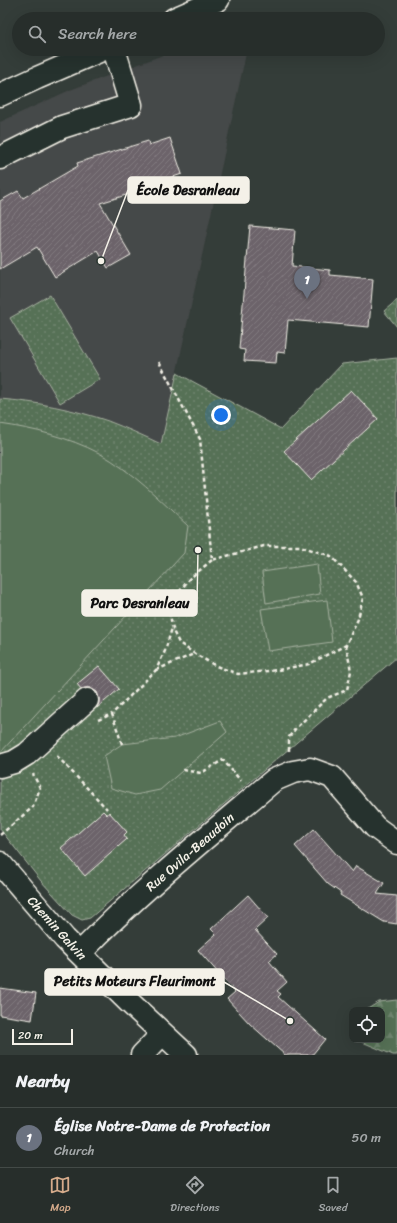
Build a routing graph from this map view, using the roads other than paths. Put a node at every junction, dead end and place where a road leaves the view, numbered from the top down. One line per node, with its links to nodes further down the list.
1 (218, 0): 2 (street)
2 (190, 12)
3 (88, 56): 5 (street)
4 (116, 56): 6 (street)
5 (0, 95)
6 (0, 158)
7 (87, 700): 8 (street)
8 (0, 766)
9 (397, 844): 11 (street, Rue Ovila-Beaudoin)
10 (0, 864): 11 (street, Chemin Galvin)
11 (80, 953): 12 (street, Chemin Galvin)
12 (162, 1034): 13 (street); 14 (street, Chemin Galvin)
13 (142, 1055)
14 (186, 1055)

